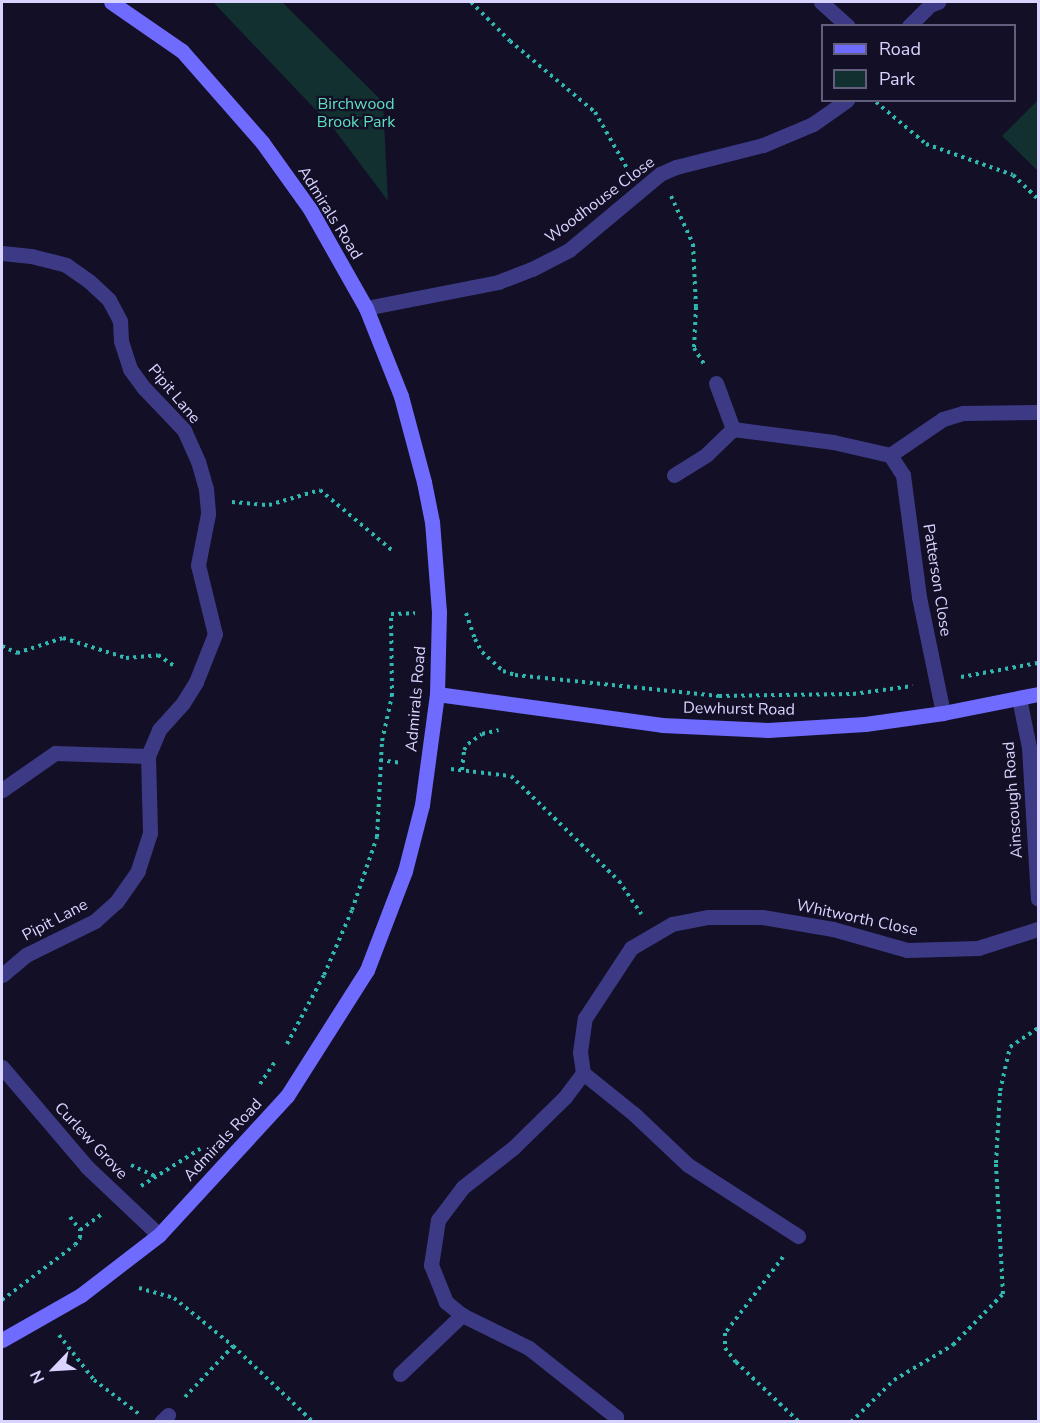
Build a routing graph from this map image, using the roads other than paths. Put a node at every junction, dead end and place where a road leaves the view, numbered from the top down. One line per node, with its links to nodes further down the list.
1 (111, 2): 8 (street, Admirals Road)
2 (821, 2): 4 (street)
3 (938, 2): 5 (street)
4 (846, 24)
5 (911, 24)
6 (844, 102): 8 (street, Woodhouse Close)
7 (2, 254): 18 (street, Pipit Lane)
8 (366, 308): 14 (street, Admirals Road)
9 (716, 383): 11 (street)
10 (1038, 412): 12 (street)
11 (733, 429): 12 (street); 13 (street)
12 (890, 454): 17 (street, Patterson Close)
13 (674, 475)
14 (437, 694): 17 (street, Dewhurst Road); 25 (street, Admirals Road)
15 (1038, 694): 16 (street, Dewhurst Road)
16 (1019, 698): 17 (street, Dewhurst Road); 20 (street, Ainscough Road)
17 (943, 713)
18 (148, 756): 19 (street); 22 (street, Pipit Lane)
19 (3, 790)
20 (1038, 899)
21 (1038, 929): 24 (street, Whitworth Close)
22 (2, 975)
23 (2, 1067): 25 (street, Curlew Grove)
24 (583, 1073): 26 (street); 27 (street)
25 (159, 1235): 28 (street, Admirals Road)
26 (798, 1236)
27 (462, 1315): 29 (street); 30 (street)
28 (2, 1340)
29 (400, 1374)
30 (616, 1422)

